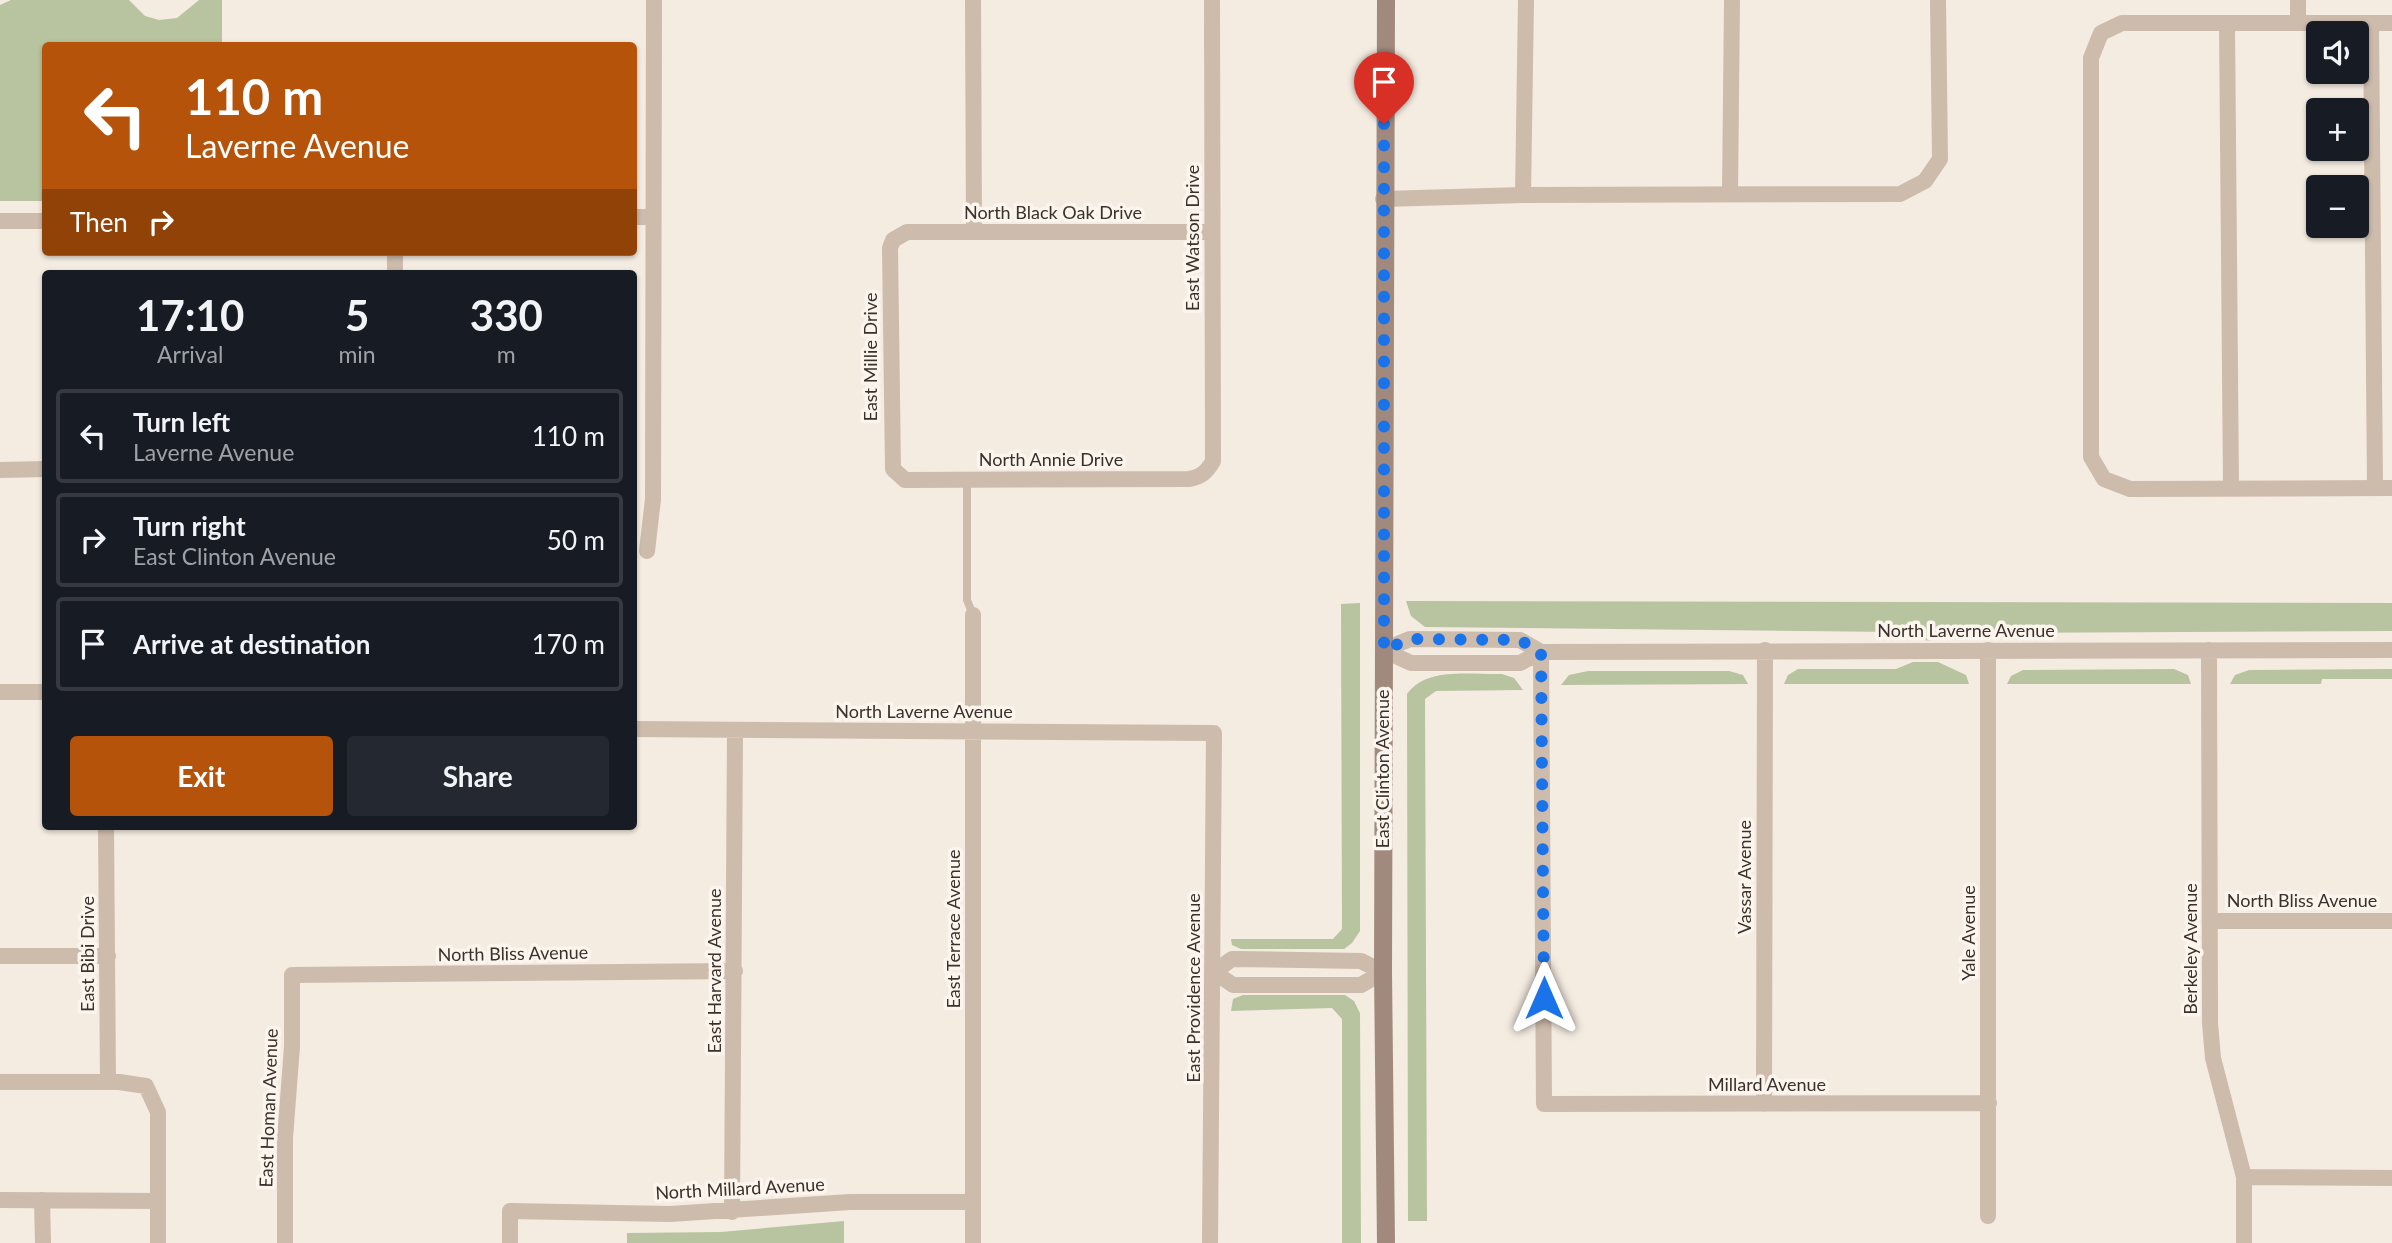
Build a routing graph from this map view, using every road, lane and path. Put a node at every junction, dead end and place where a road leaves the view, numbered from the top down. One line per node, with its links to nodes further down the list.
1 (654, 0): 17 (street)
2 (974, 0): 20 (street)
3 (1212, 0): 21 (street, East Watson Drive)
4 (1385, 0): 15 (street, East Clinton Avenue)
5 (1526, 0): 14 (street)
6 (1732, 0): 13 (street)
7 (1938, 0): 13 (street)
8 (2298, 0): 10 (street)
9 (2227, 23): 10 (street); 28 (street); 28 (street)
10 (2298, 23): 11 (street)
11 (2371, 23): 12 (street); 29 (street)
12 (2392, 23)
13 (1730, 194): 14 (street)
14 (1523, 195): 15 (street)
15 (1384, 199): 33 (street, East Clinton Avenue)
16 (637, 217): 17 (street)
17 (653, 217): 31 (street)
18 (0, 221): 19 (street)
19 (42, 221)
20 (974, 232): 21 (street, North Black Oak Drive); 22 (street, North Black Oak Drive)
21 (1212, 232): 25 (street, East Watson Drive)
22 (895, 238): 26 (street, East Millie Drive)
23 (42, 469): 24 (street)
24 (0, 470)
25 (1204, 473): 27 (street, North Annie Drive)
26 (898, 476): 27 (street, North Annie Drive)
27 (967, 480): 32 (lane)
28 (2231, 488): 29 (street)
29 (2375, 488): 30 (street)
30 (2392, 488)
31 (647, 551)
32 (973, 615): 43 (street, East Terrace Avenue)
33 (1384, 650): 38 (street); 38 (street); 52 (street, East Clinton Avenue)
34 (1765, 650): 35 (street, North Laverne Avenue); 38 (street, North Laverne Avenue); 57 (street, Vassar Avenue)
35 (1988, 650): 36 (street, North Laverne Avenue); 56 (street, Yale Avenue)
36 (2209, 650): 37 (street, North Laverne Avenue); 46 (street, Berkeley Avenue)
37 (2392, 650)
38 (1541, 652): 57 (street, Millard Avenue)
39 (0, 692): 40 (street)
40 (42, 692)
41 (637, 729): 42 (street, North Laverne Avenue)
42 (735, 730): 43 (street, North Laverne Avenue); 50 (street, East Harvard Avenue)
43 (973, 731): 44 (street, North Laverne Avenue); 63 (street, East Terrace Avenue)
44 (1213, 733): 51 (street, East Providence Avenue)
45 (106, 830): 49 (street, East Bibi Drive)
46 (2211, 921): 47 (street, North Bliss Avenue); 58 (street, Berkeley Avenue)
47 (2392, 921)
48 (0, 956): 49 (street)
49 (108, 956): 55 (street, East Bibi Drive)
50 (735, 971): 53 (street, North Bliss Avenue); 64 (street, East Harvard Avenue)
51 (1213, 972): 52 (street); 52 (street); 71 (street, East Providence Avenue)
52 (1383, 972): 72 (street, East Clinton Avenue)
53 (292, 975): 68 (street, East Homan Avenue)
54 (0, 1082): 55 (street)
55 (108, 1082): 62 (street)
56 (1989, 1103): 57 (street, Millard Avenue); 65 (street, Yale Avenue)
57 (1764, 1104)
58 (2244, 1177): 59 (street); 73 (street, Berkeley Avenue)
59 (2392, 1178)
60 (0, 1200): 61 (street)
61 (42, 1200): 62 (street); 66 (street)
62 (158, 1201): 67 (street)
63 (973, 1202): 64 (street, North Millard Avenue); 70 (street, East Terrace Avenue)
64 (732, 1212): 69 (street, North Millard Avenue)
65 (1988, 1216)
66 (43, 1243)
67 (158, 1243)
68 (285, 1243)
69 (510, 1243)
70 (973, 1243)
71 (1210, 1243)
72 (1386, 1243)
73 (2244, 1243)

